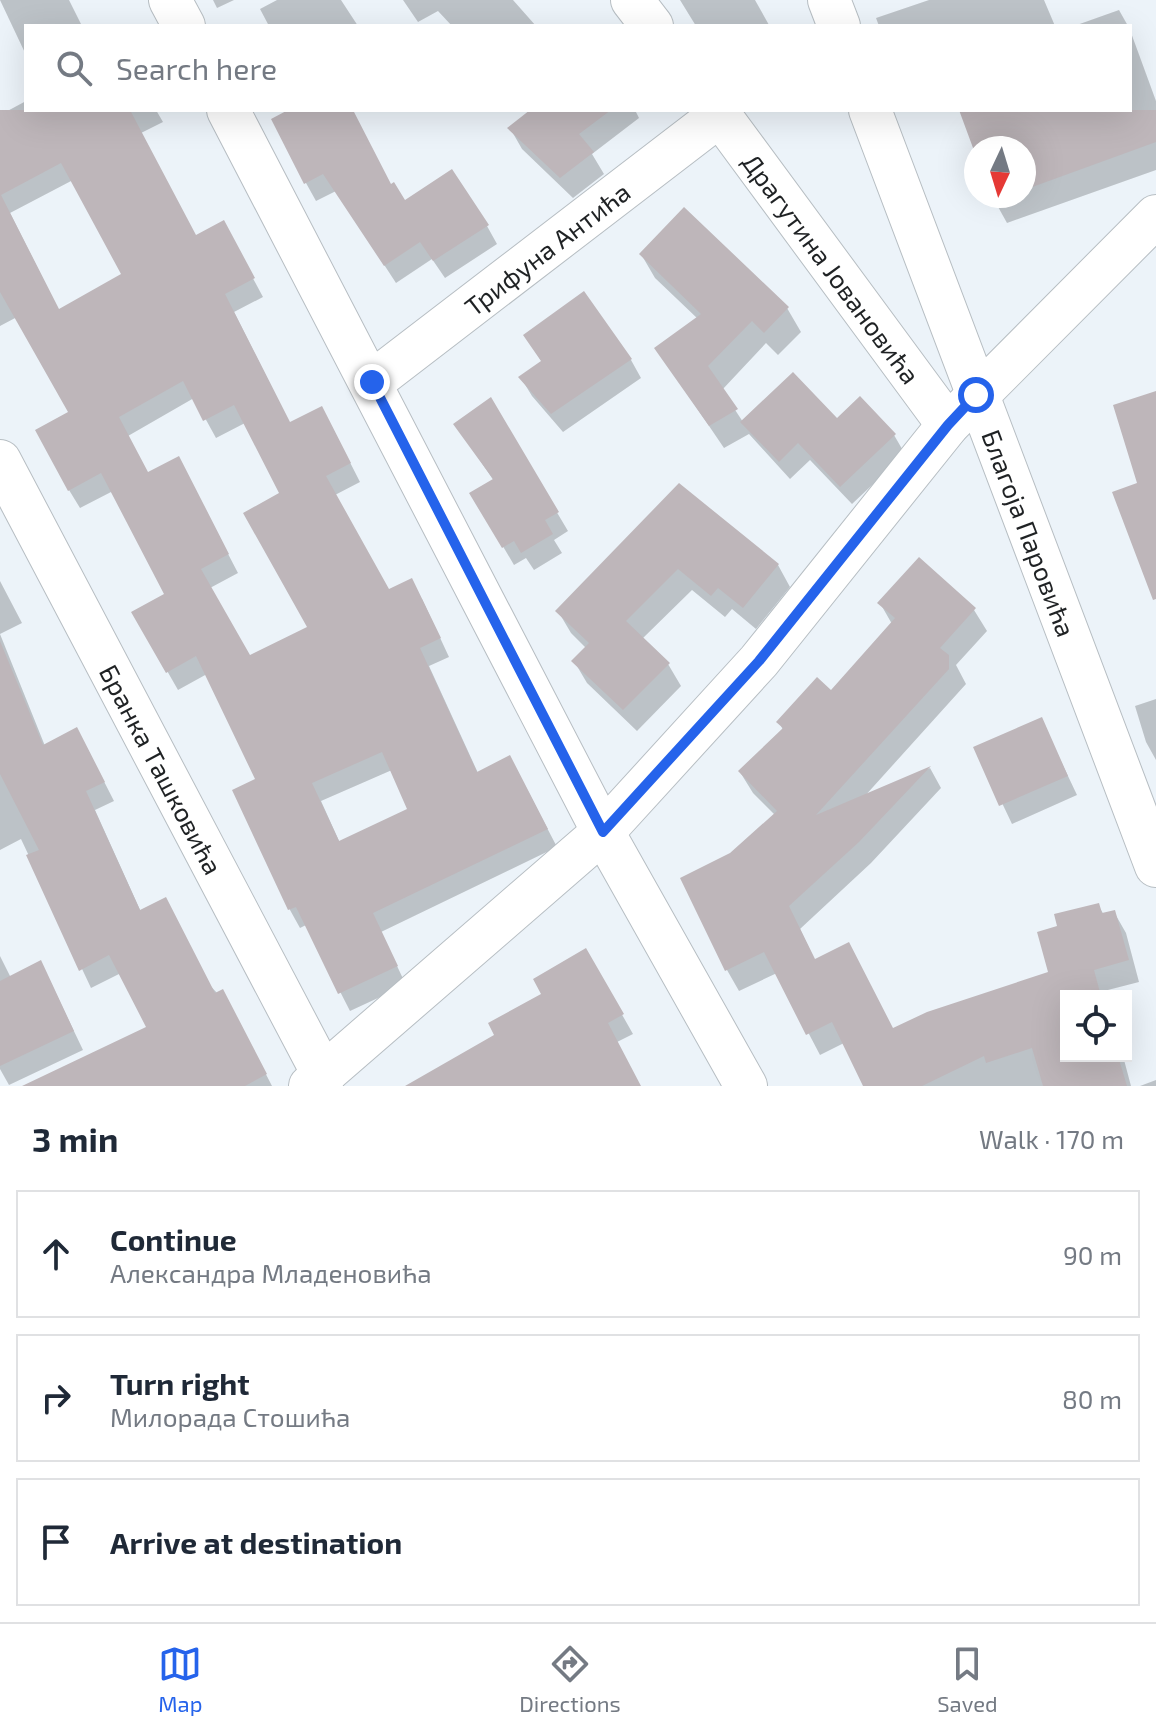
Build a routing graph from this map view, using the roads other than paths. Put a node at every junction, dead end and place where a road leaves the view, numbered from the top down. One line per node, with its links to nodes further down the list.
1 (170, 0): 4 (street)
2 (632, 0): 5 (street)
3 (829, 0): 6 (street)
4 (183, 24)
5 (650, 24)
6 (838, 24)
7 (229, 112): 11 (street)
8 (871, 112): 12 (street, Благоја Паровића)
9 (718, 113): 11 (street, Трифуна Антића); 12 (street, Драгутина Јовановића)
10 (1156, 216): 12 (street)
11 (372, 382): 14 (street)
12 (962, 410): 14 (street); 15 (street, Благоја Паровића)
13 (0, 461): 16 (street, Бранка Ташковића)
14 (603, 832): 16 (street); 17 (street)
15 (1156, 866)
16 (317, 1081)
17 (746, 1086)

